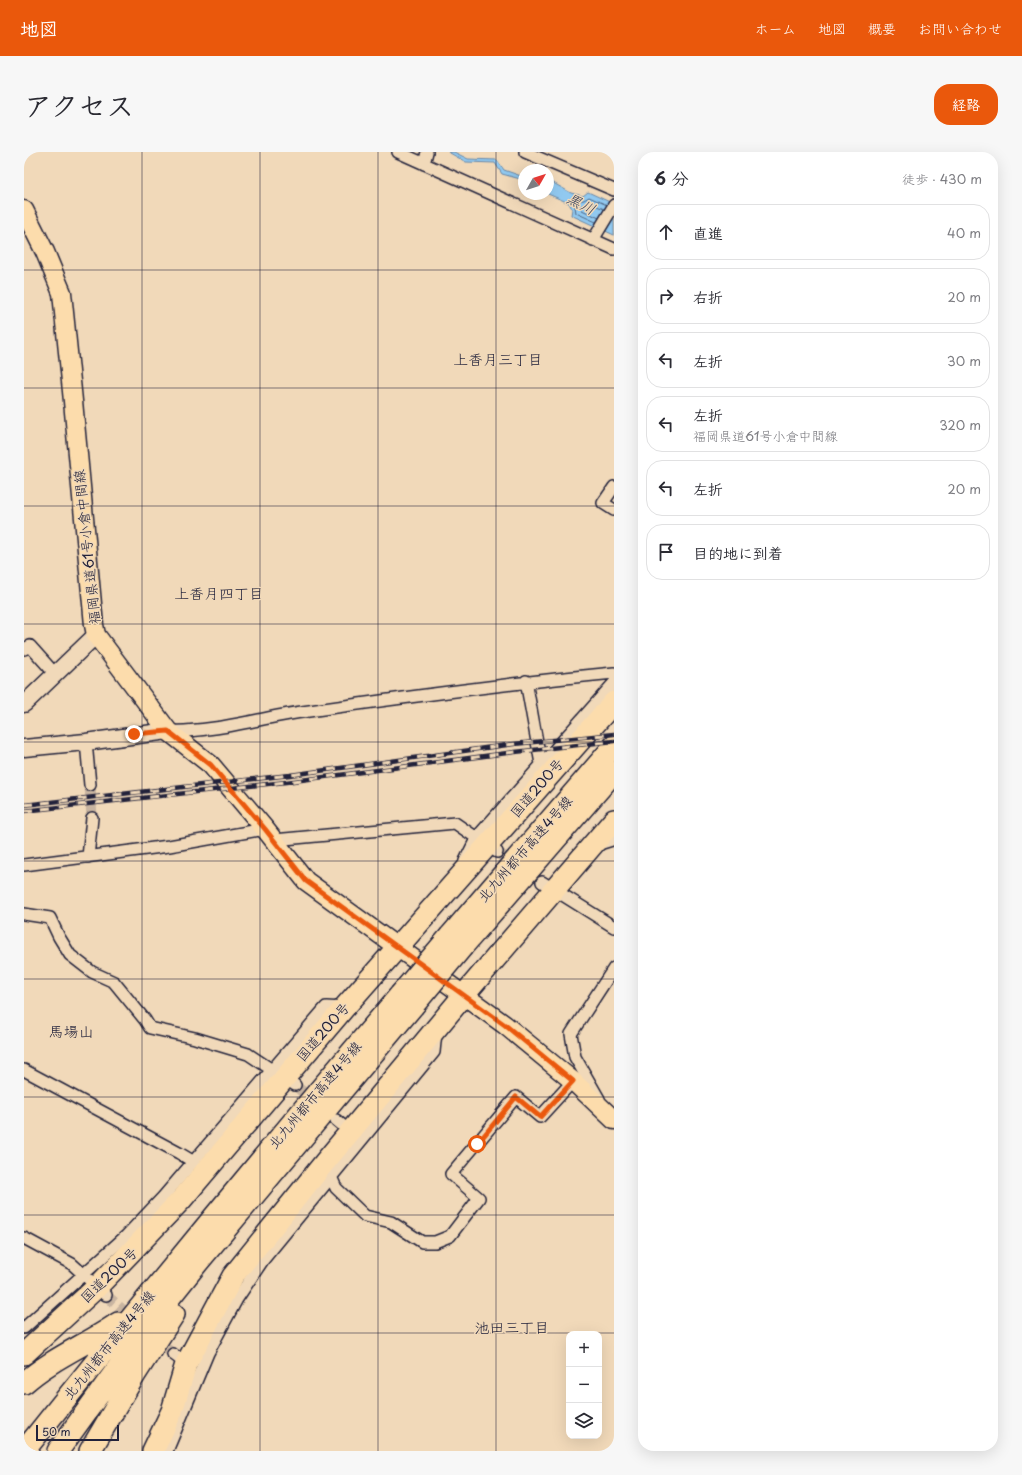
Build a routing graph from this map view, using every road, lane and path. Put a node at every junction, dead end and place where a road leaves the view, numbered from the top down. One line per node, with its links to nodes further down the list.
1 (398, 152): 3 (street)
2 (525, 152): 4 (street)
3 (425, 158): 7 (street)
4 (614, 190)
5 (614, 205): 7 (street)
6 (24, 210): 11 (main road, 福岡県道61号小倉中間線)
7 (594, 238): 8 (street)
8 (614, 249)
9 (614, 487): 10 (street)
10 (614, 510)
11 (96, 635): 14 (street); 19 (main road, 福岡県道61号小倉中間線)
12 (24, 649): 14 (street)
13 (614, 673): 15 (street)
14 (56, 675): 18 (street)
15 (526, 681): 19 (street); 23 (street)
16 (614, 683): 23 (street)
17 (614, 702): 30 (highway, 国道200号)
18 (24, 704)
19 (168, 731): 20 (street); 28 (main road, 福岡県道61号小倉中間線)
20 (86, 742): 22 (street); 25 (street)
21 (614, 746): 37 (highway, 北九州都市高速4号線)
22 (24, 748)
23 (541, 764): 30 (street)
24 (614, 772): 37 (highway, 北九州都市高速4号線)
25 (90, 785)
26 (92, 818): 32 (street)
27 (614, 820): 31 (highway)
28 (270, 835): 30 (street); 32 (street); 38 (main road, 福岡県道61号小倉中間線)
29 (614, 838): 31 (street)
30 (487, 845): 38 (highway, 国道200号)
31 (591, 847): 34 (highway)
32 (88, 857): 33 (street)
33 (24, 864)
34 (548, 885): 36 (street); 40 (highway)
35 (24, 914): 43 (street)
36 (614, 927)
37 (457, 941): 41 (highway, 北九州都市高速4号線, bridge)
38 (397, 948): 40 (main road, 福岡県道61号小倉中間線); 43 (highway, 国道200号)
39 (614, 968): 45 (street)
40 (464, 995): 44 (main road, 福岡県道61号小倉中間線); 48 (highway)
41 (406, 1001): 46 (highway, 北九州都市高速4号線); 51 (highway, 北九州都市高速4号線)
42 (24, 1070): 47 (street)
43 (283, 1078): 47 (street); 50 (highway, 国道200号)
44 (573, 1081): 45 (main road, 福岡県道61号小倉中間線); 48 (street)
45 (610, 1116)
46 (310, 1128): 57 (highway, 北九州都市高速4号線); 58 (highway)
47 (194, 1162): 50 (street)
48 (328, 1170): 54 (highway)
49 (24, 1238): 50 (street)
50 (96, 1286): 52 (street); 53 (highway, 国道200号)
51 (144, 1300): 55 (highway); 56 (highway, 北九州都市高速4号線)
52 (24, 1328)
53 (24, 1354)
54 (186, 1364): 59 (highway); 60 (street)
55 (24, 1383)
56 (24, 1451)
57 (58, 1451)
58 (90, 1451)
59 (153, 1451)
60 (167, 1451)

